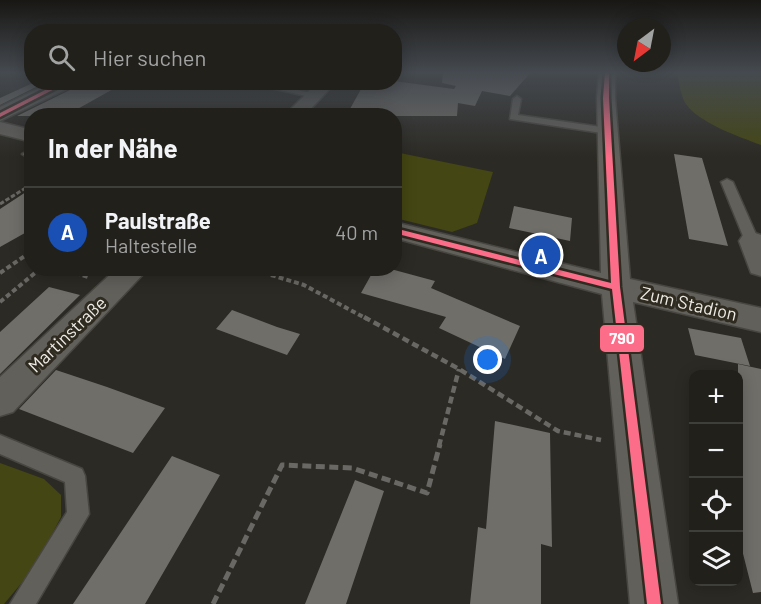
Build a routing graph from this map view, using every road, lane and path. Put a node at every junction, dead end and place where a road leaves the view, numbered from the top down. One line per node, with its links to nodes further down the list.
1 (30, 100): 4 (street)
2 (517, 100): 6 (lane)
3 (607, 100): 6 (street)
4 (0, 115)
5 (0, 128): 7 (street)
6 (608, 131): 19 (street)
7 (24, 144)
8 (727, 182): 12 (lane)
9 (24, 189): 10 (path)
10 (0, 204)
11 (402, 232): 19 (street, Zum Stadion)
12 (752, 241): 14 (street)
13 (24, 256): 15 (path)
14 (761, 266)
15 (0, 273)
16 (31, 276): 20 (path)
17 (127, 276): 23 (street, Martinstraße)
18 (274, 276): 22 (path)
19 (616, 287): 21 (street, Zum Stadion); 25 (street)
20 (0, 302)
21 (761, 320)
22 (459, 369): 25 (path); 27 (path)
23 (0, 400)
24 (0, 444): 26 (lane)
25 (635, 447): 28 (street)
26 (22, 604)
27 (213, 604)
28 (654, 604)

